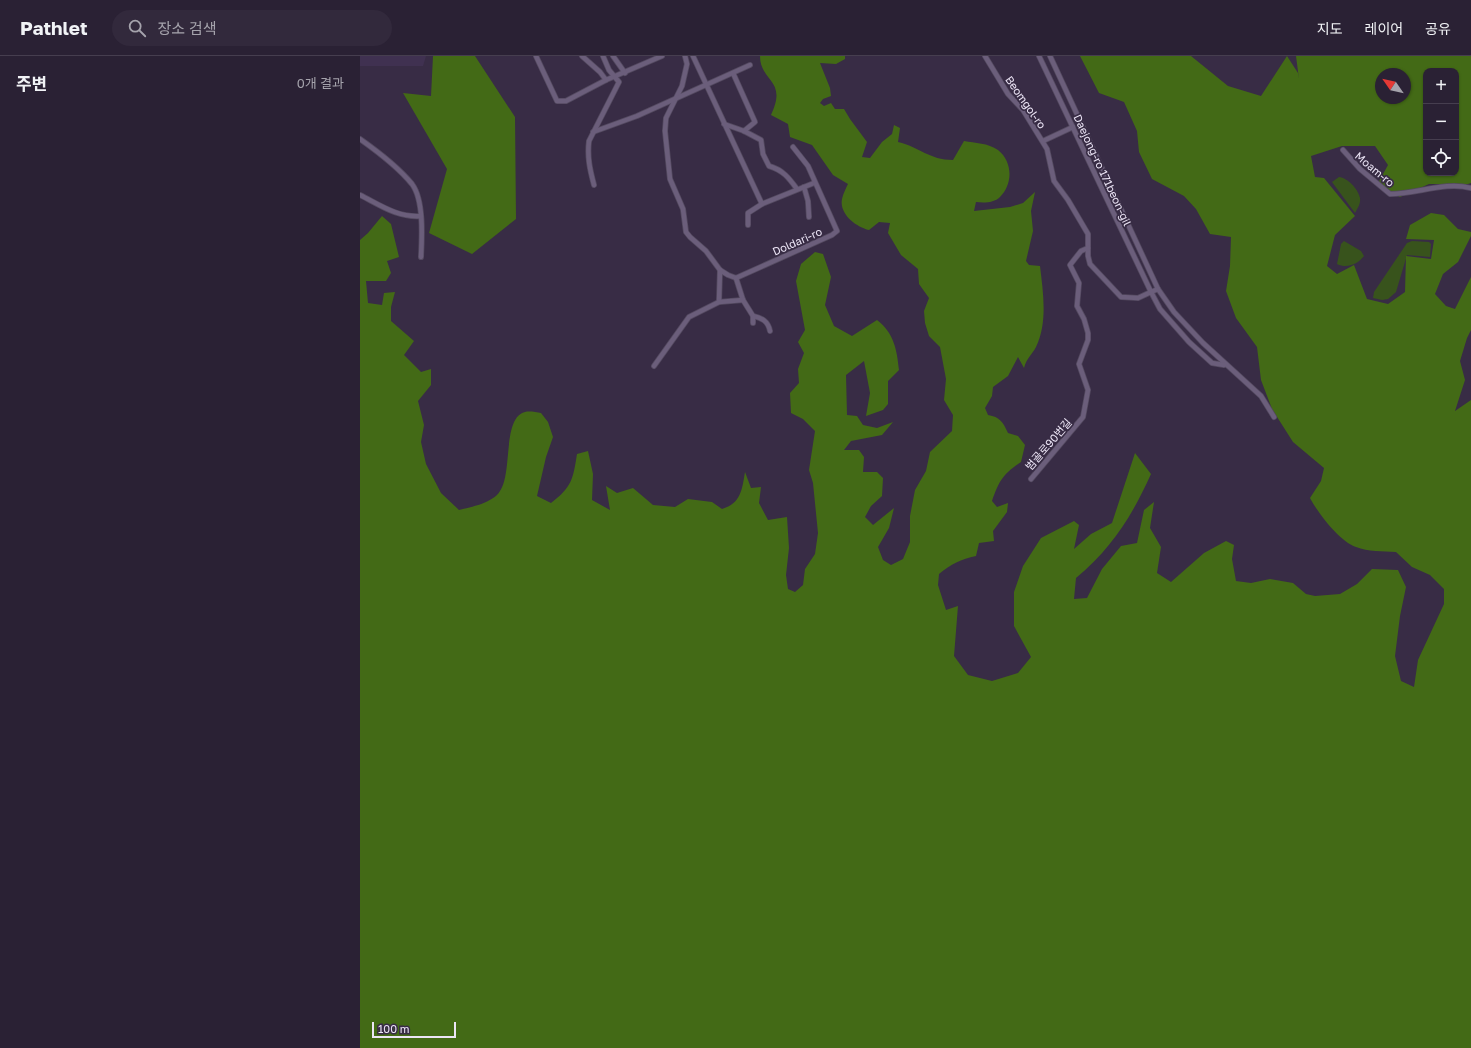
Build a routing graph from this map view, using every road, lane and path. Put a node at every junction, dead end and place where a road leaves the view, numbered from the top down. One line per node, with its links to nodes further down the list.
1 (536, 56): 15 (street)
2 (582, 56): 15 (street)
3 (603, 56): 14 (street)
4 (613, 56): 12 (street)
5 (662, 56): 12 (street)
6 (685, 56): 17 (street)
7 (693, 56): 16 (street)
8 (985, 56): 23 (street, Beomgol-ro)
9 (1039, 56): 19 (street, Daejong-ro 171beon-gil)
10 (1050, 56): 40 (street)
11 (750, 65): 13 (street)
12 (625, 73): 14 (street)
13 (733, 73): 16 (street); 20 (street)
14 (615, 77): 15 (street); 21 (street)
15 (606, 80)
16 (706, 85): 17 (street); 18 (street)
17 (676, 97): 21 (street); 38 (street)
18 (724, 124): 20 (street); 32 (street)
19 (1073, 127): 23 (street); 41 (street, Daejong-ro 171beon-gil)
20 (744, 131): 30 (street)
21 (593, 132): 27 (street)
22 (360, 139): 33 (street)
23 (1043, 141): 36 (street, Beomgol-ro)
24 (793, 147): 26 (street, Doldari-ro)
25 (1343, 150): 29 (street, Moam-ro)
26 (814, 183): 28 (street); 39 (street, Doldari-ro)
27 (594, 186)
28 (804, 187): 30 (street); 34 (street, Doldari-ro)
29 (1471, 188)
30 (797, 189): 32 (street)
31 (360, 195): 33 (street)
32 (762, 204): 35 (street)
33 (421, 216): 37 (street)
34 (809, 216)
35 (748, 225)
36 (1088, 248): 41 (street, Beomgol-ro); 50 (street, 범골로90번길)
37 (421, 257)
38 (720, 270): 39 (street); 43 (street)
39 (736, 278): 42 (street)
40 (1158, 289): 41 (street); 47 (street)
41 (1151, 292): 47 (street, Daejong-ro 171beon-gil)
42 (743, 300): 43 (street); 44 (street)
43 (719, 302): 48 (street)
44 (753, 316): 45 (street); 46 (street)
45 (753, 323)
46 (770, 331)
47 (1224, 365): 49 (street)
48 (654, 366)
49 (1274, 417)
50 (1030, 479)

